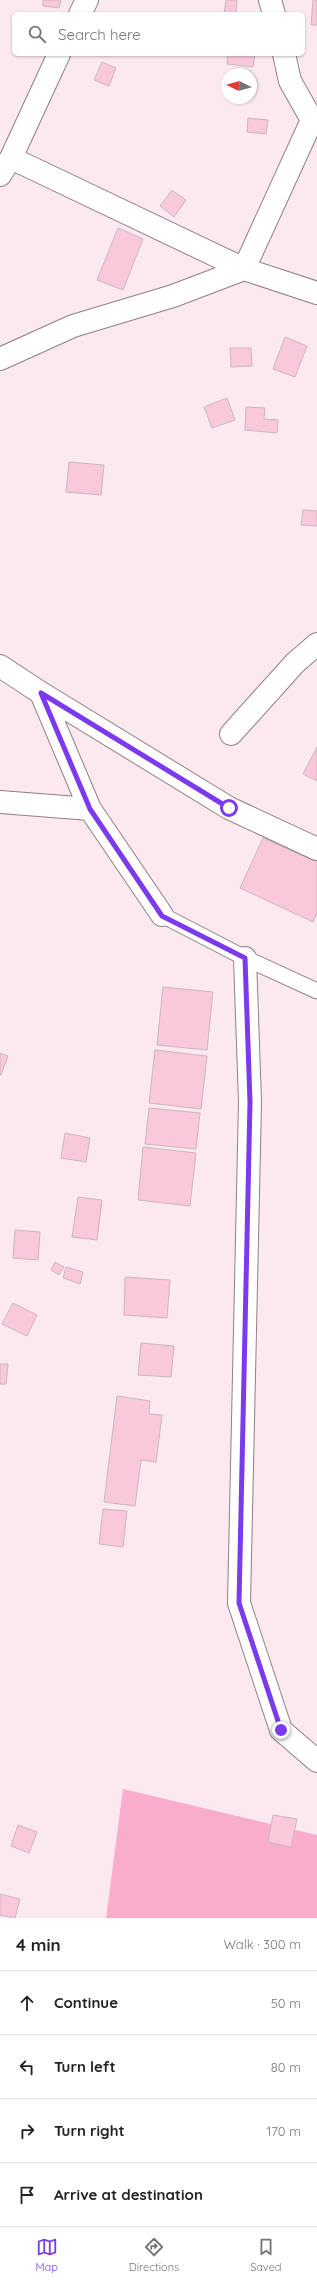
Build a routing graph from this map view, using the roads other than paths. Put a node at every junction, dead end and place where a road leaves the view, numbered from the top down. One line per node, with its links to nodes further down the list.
1 (87, 0): 3 (street)
2 (270, 0): 4 (street)
3 (81, 12)
4 (273, 12)
5 (58, 56): 7 (street)
6 (284, 56): 8 (street)
7 (5, 166): 8 (street)
8 (244, 269): 9 (street); 10 (street)
9 (317, 293)
10 (0, 359)
11 (317, 644): 14 (street)
12 (0, 666): 13 (street)
13 (41, 693): 16 (street); 17 (street)
14 (231, 734)
15 (0, 802): 16 (street)
16 (90, 809): 18 (street)
17 (317, 849)
18 (162, 916): 19 (lane)
19 (245, 958): 20 (lane); 21 (street)
20 (317, 991)
21 (317, 1761)

